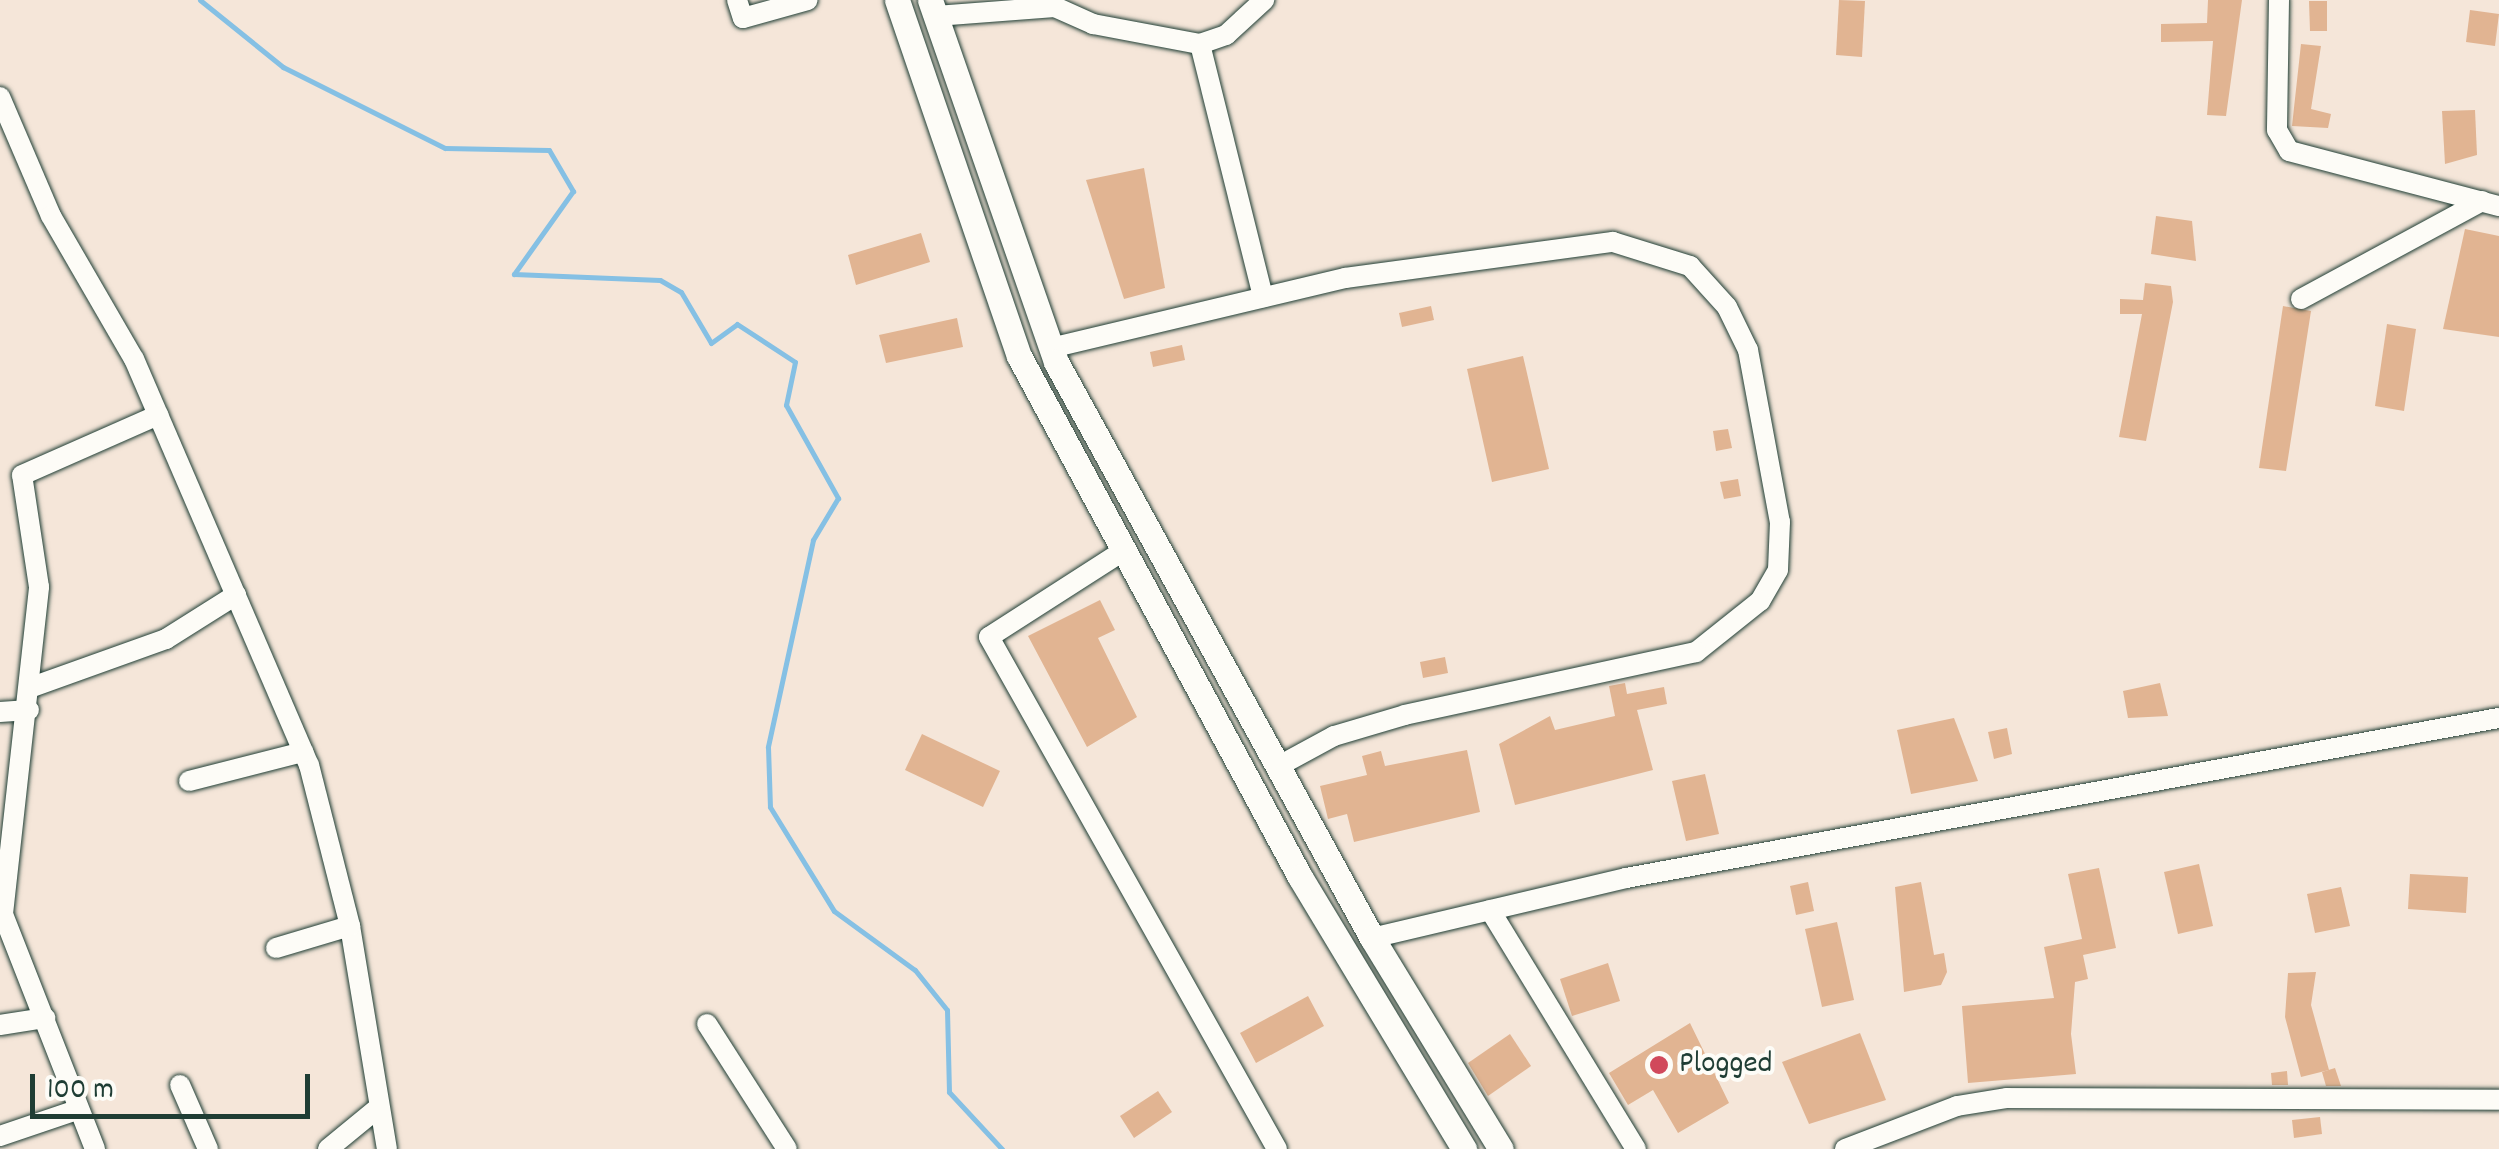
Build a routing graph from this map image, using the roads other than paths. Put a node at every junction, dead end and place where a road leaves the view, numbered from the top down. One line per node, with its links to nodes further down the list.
1 (736, 0): 2 (street)
2 (808, 0)
3 (897, 0): 14 (street)
4 (1264, 0): 7 (street)
5 (2279, 0): 9 (street)
6 (933, 8): 7 (street); 12 (street)
7 (1200, 44): 10 (street)
8 (0, 98): 13 (street)
9 (2490, 204): 11 (street)
10 (1263, 297): 12 (street); 21 (street)
11 (2301, 299)
12 (1050, 348): 21 (street)
13 (158, 415): 15 (street); 16 (street)
14 (1123, 550): 41 (street); 42 (street)
15 (236, 595): 16 (street); 20 (street)
16 (32, 687): 17 (street)
17 (29, 710): 18 (street); 23 (street)
18 (0, 712)
19 (2499, 718): 24 (street)
20 (303, 752): 22 (street); 25 (street)
21 (1277, 768): 26 (street)
22 (189, 782)
23 (3, 895): 28 (street)
24 (1490, 910): 26 (street); 44 (street)
25 (350, 926): 27 (street); 33 (street)
26 (1372, 938): 43 (street)
27 (276, 948)
28 (45, 1018): 30 (street); 34 (street)
29 (707, 1024): 40 (street)
30 (0, 1025)
31 (180, 1084): 38 (street)
32 (2499, 1100): 45 (street)
33 (378, 1108): 36 (street); 39 (street)
34 (77, 1110): 35 (street); 37 (street)
35 (0, 1136)
36 (333, 1148)
37 (95, 1149)
38 (208, 1149)
39 (387, 1149)
40 (787, 1149)
41 (1277, 1149)
42 (1464, 1149)
43 (1501, 1149)
44 (1636, 1149)
45 (1845, 1149)

